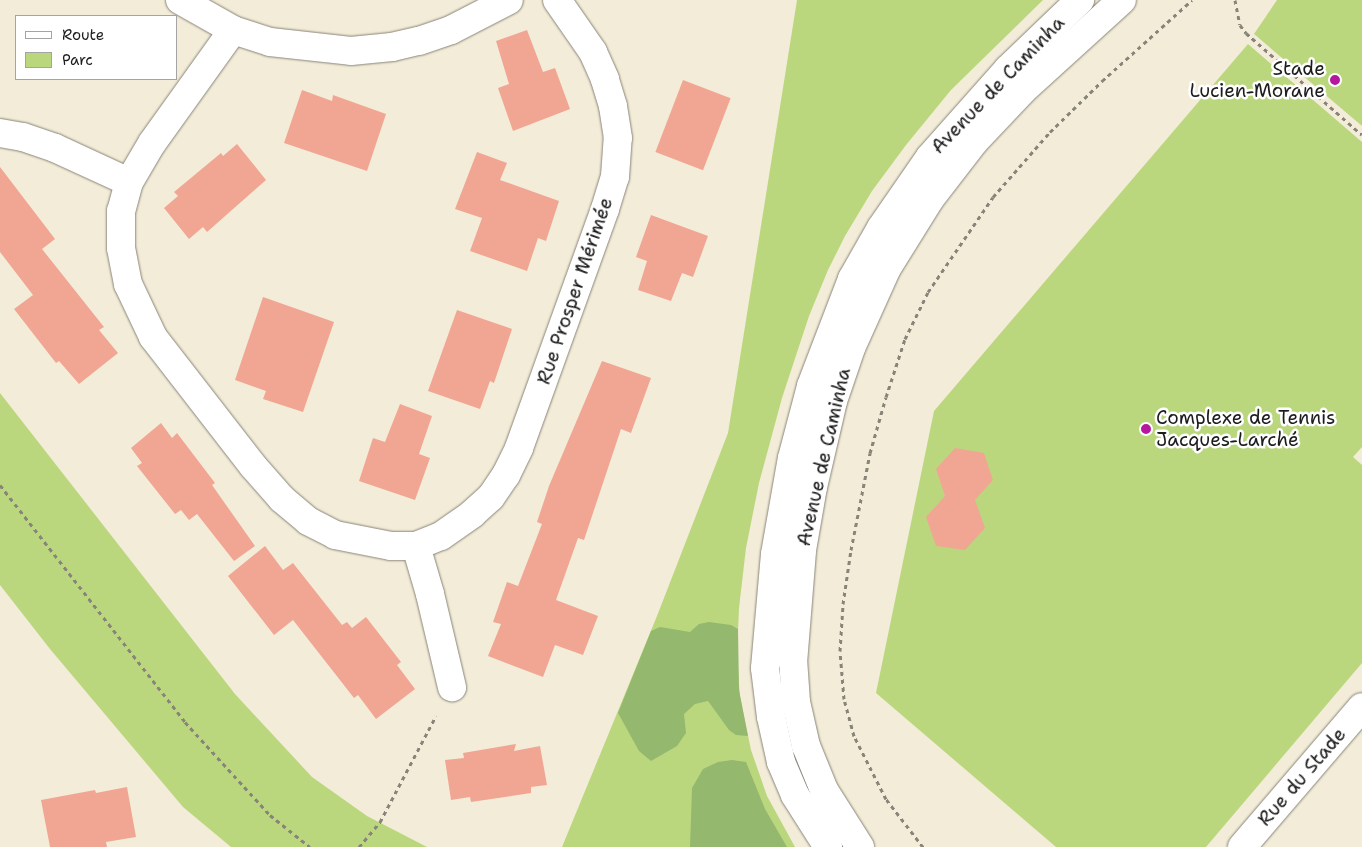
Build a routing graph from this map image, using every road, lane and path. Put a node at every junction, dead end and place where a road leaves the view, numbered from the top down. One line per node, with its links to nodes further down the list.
1 (180, 0): 8 (street)
2 (509, 0): 8 (street)
3 (557, 0): 13 (street, Rue Prosper Mérimée)
4 (1080, 0): 18 (street, Avenue de Caminha)
5 (1122, 0): 19 (street, Avenue de Caminha)
6 (1192, 0): 20 (path)
7 (1235, 0): 10 (path)
8 (233, 30): 11 (street, Rue Prosper Mérimée)
9 (0, 133): 11 (street)
10 (1362, 134)
11 (129, 182): 13 (street, Rue Prosper Mérimée)
12 (0, 485): 16 (path)
13 (416, 546): 14 (street)
14 (452, 687): 17 (path)
15 (1362, 707): 21 (street, Rue du Stade)
16 (310, 847)
17 (359, 847)
18 (828, 847)
19 (860, 847)
20 (922, 847)
21 (1242, 847)

